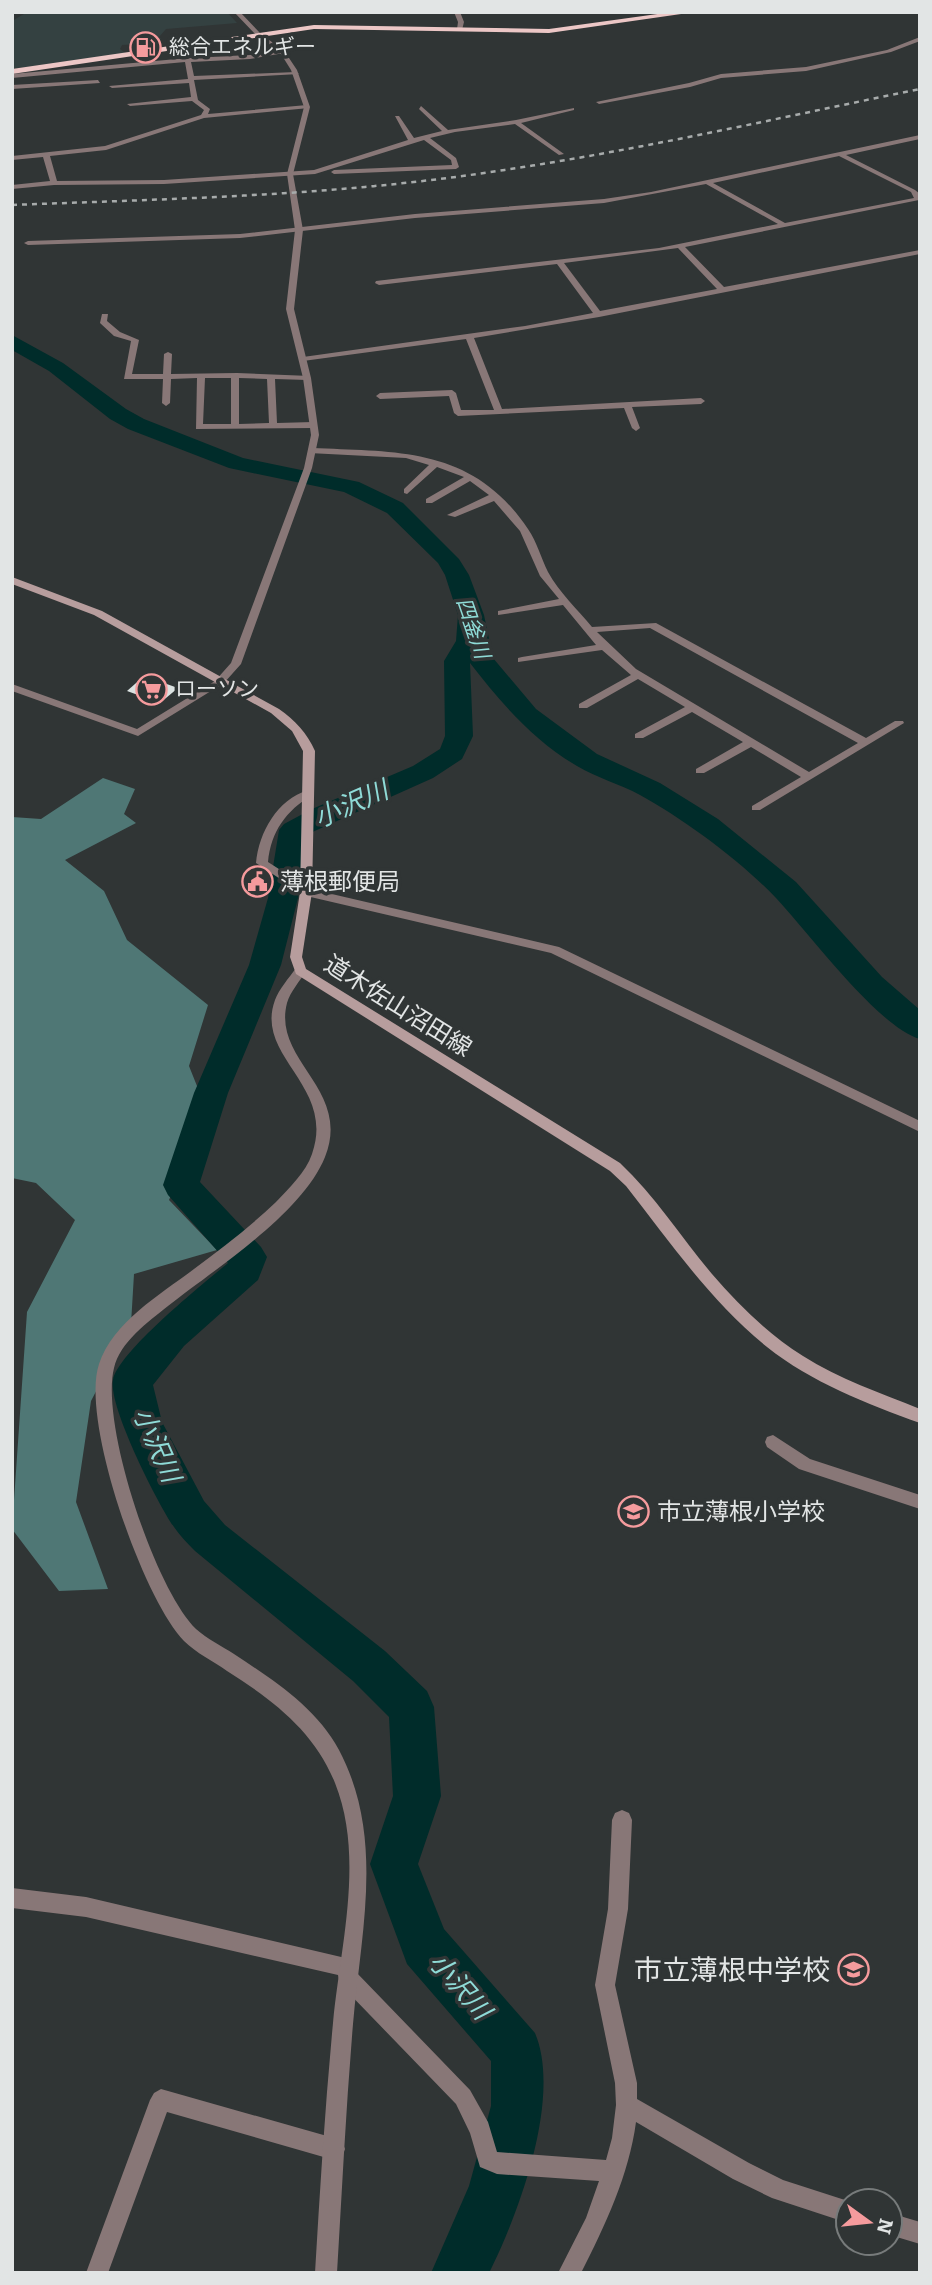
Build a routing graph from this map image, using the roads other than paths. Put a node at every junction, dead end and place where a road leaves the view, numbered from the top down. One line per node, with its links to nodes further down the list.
1 (12, 12): 2 (street)
2 (23, 12)
3 (237, 12): 7 (street)
4 (457, 12): 6 (street)
5 (691, 12): 6 (highway)
6 (460, 29): 7 (highway)
7 (258, 34): 9 (street); 11 (highway)
8 (920, 38): 18 (street)
9 (282, 52): 10 (street); 12 (street)
10 (188, 60): 11 (street); 13 (street)
11 (12, 74)
12 (296, 74): 13 (street); 20 (street)
13 (191, 79): 15 (street); 17 (street)
14 (98, 82): 16 (street)
15 (112, 86)
16 (12, 87)
17 (195, 99): 19 (street); 23 (street)
18 (599, 102)
19 (130, 104)
20 (307, 107): 23 (street); 35 (street)
21 (421, 108): 26 (street)
22 (572, 110): 25 (street)
23 (202, 116): 31 (street)
24 (397, 117): 29 (street)
25 (516, 122): 26 (street); 32 (street)
26 (447, 132): 27 (street)
27 (425, 137): 29 (street); 34 (street)
28 (920, 137): 33 (street)
29 (412, 141): 34 (street)
30 (13, 153): 31 (street)
31 (46, 153): 36 (street)
32 (561, 154)
33 (840, 154): 37 (street); 39 (street)
34 (314, 172): 35 (street)
35 (290, 174): 36 (street); 41 (street)
36 (54, 183): 38 (street)
37 (708, 183): 40 (street); 41 (street)
38 (12, 187)
39 (919, 197): 40 (street)
40 (782, 224): 43 (street)
41 (299, 230): 42 (street); 52 (street)
42 (28, 243)
43 (680, 246): 45 (street); 47 (street)
44 (920, 251): 47 (street)
45 (558, 261): 46 (street); 48 (street)
46 (379, 283)
47 (722, 290): 48 (street)
48 (599, 315): 50 (street)
49 (104, 316): 55 (street)
50 (469, 336): 52 (street); 62 (street)
51 (168, 354): 55 (street)
52 (303, 359): 57 (street)
53 (201, 375): 54 (street); 55 (street); 65 (street)
54 (235, 375): 56 (street); 65 (street)
55 (167, 376): 60 (street)
56 (271, 377): 57 (street); 64 (street)
57 (307, 378): 63 (street)
58 (380, 396): 62 (street)
59 (701, 401): 61 (street)
60 (166, 403)
61 (627, 405): 62 (street); 66 (street)
62 (499, 412)
63 (313, 425): 64 (street); 67 (street)
64 (272, 426): 65 (street)
65 (235, 427)
66 (636, 428)
67 (312, 451): 68 (street); 81 (street)
68 (435, 464): 69 (street); 70 (street)
69 (470, 477): 71 (street); 72 (street)
70 (407, 491)
71 (495, 497): 73 (street); 75 (street)
72 (429, 501)
73 (452, 515)
74 (12, 580): 81 (main road, 道木佐山沼田線)
75 (566, 601): 76 (street); 77 (street)
76 (502, 613)
77 (589, 630): 78 (street); 88 (street)
78 (604, 647): 79 (street); 80 (street)
79 (522, 660)
80 (638, 675): 83 (street); 84 (street)
81 (220, 681): 82 (street); 91 (main road, 道木佐山沼田線)
82 (12, 687)
83 (583, 705)
84 (693, 708): 86 (street); 87 (street)
85 (899, 723): 88 (street)
86 (639, 736)
87 (751, 742): 89 (street); 90 (street)
88 (866, 743): 90 (street)
89 (700, 771)
90 (809, 777): 92 (street)
91 (309, 793): 93 (main road, 道木佐山沼田線); 93 (street)
92 (757, 808)
93 (304, 890): 94 (main road, 道木佐山沼田線); 95 (street)
94 (300, 971): 96 (main road, 道木佐山沼田線); 101 (street)
95 (920, 1127)
96 (920, 1416)
97 (774, 1442): 98 (street)
98 (920, 1502)
99 (622, 1820): 102 (street)
100 (12, 1898): 101 (street)
101 (347, 1972): 103 (street); 104 (street)
102 (627, 2105): 104 (street); 105 (street)
103 (334, 2149): 106 (street); 107 (street)
104 (613, 2171): 108 (street)
105 (834, 2207)
106 (97, 2273)
107 (326, 2273)
108 (569, 2273)

